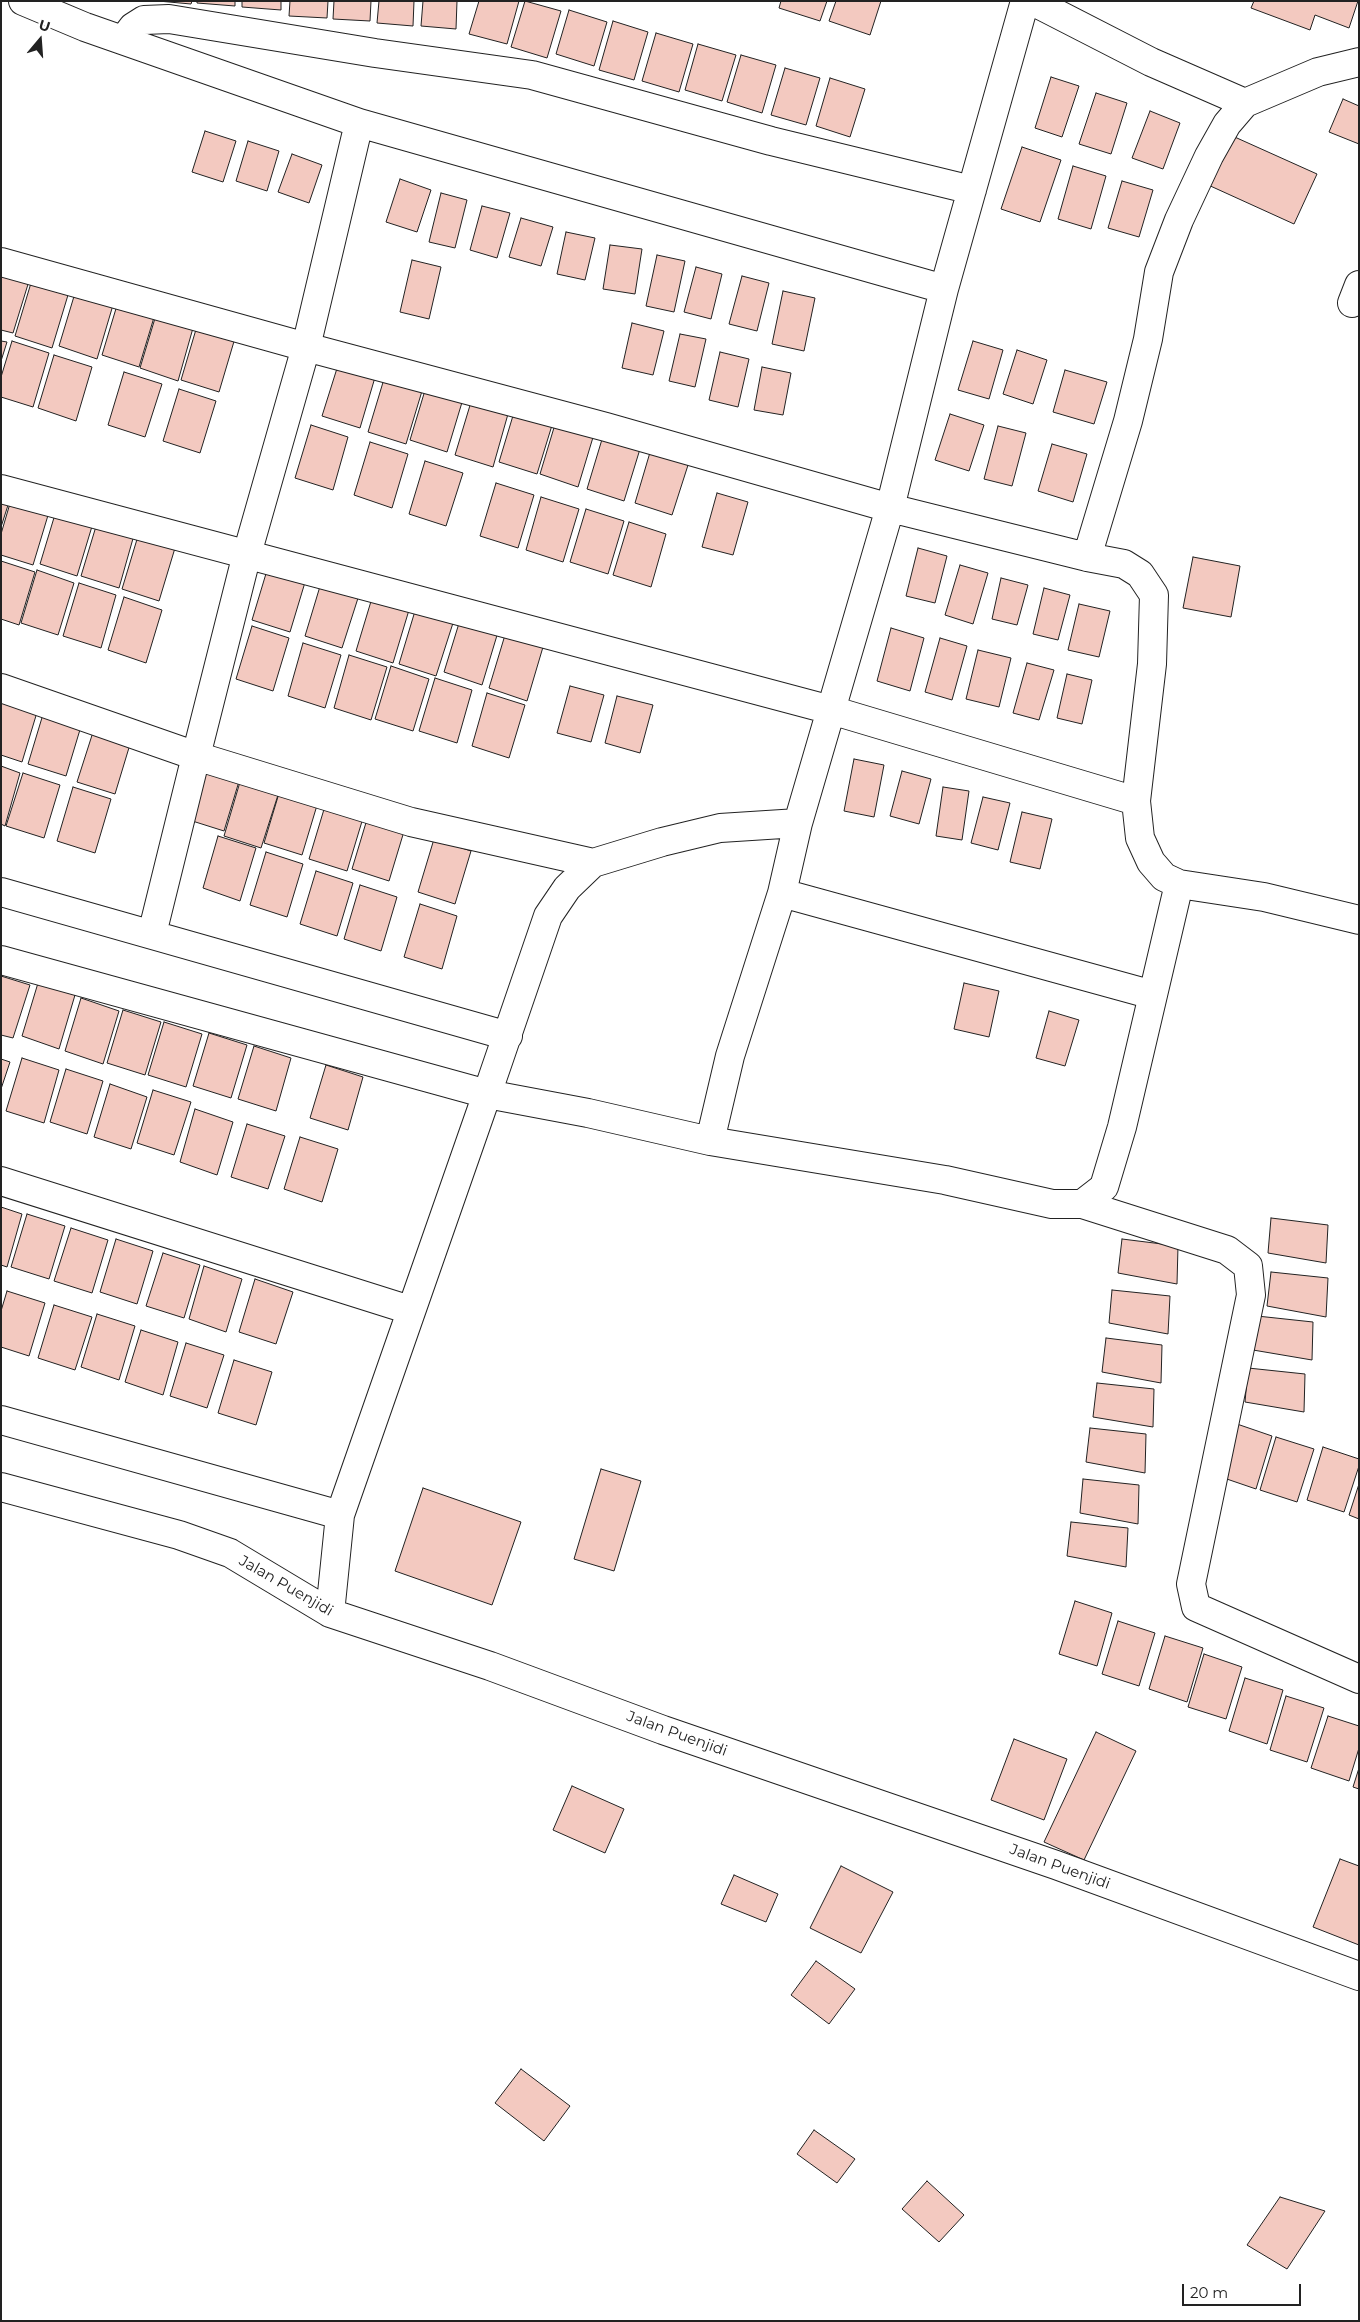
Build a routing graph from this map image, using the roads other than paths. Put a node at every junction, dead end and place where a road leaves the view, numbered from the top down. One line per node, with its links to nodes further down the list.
1 (23, 1): 4 (street)
2 (1025, 1): 8 (street)
3 (1032, 1): 6 (street)
4 (123, 40): 7 (street); 8 (street)
5 (1359, 62): 6 (street)
6 (1245, 102): 15 (street)
7 (359, 123): 10 (street); 11 (street)
8 (972, 190): 10 (street)
9 (1, 262): 11 (street)
10 (944, 289): 13 (street)
11 (306, 347): 13 (street); 14 (street)
12 (1, 489): 14 (street)
13 (890, 508): 15 (street); 17 (street)
14 (247, 554): 17 (street); 18 (street)
15 (1087, 557): 19 (street)
16 (1, 688): 18 (street)
17 (831, 710): 19 (street); 20 (street)
18 (196, 756): 21 (street); 26 (street)
19 (1136, 801): 22 (street)
20 (798, 823): 21 (street); 24 (street)
21 (593, 863): 29 (street)
22 (1179, 884): 25 (street); 28 (street)
23 (1, 892): 26 (street)
24 (782, 893): 28 (street); 31 (street)
25 (1359, 920)
26 (152, 934): 29 (street)
27 (1, 960): 30 (street)
28 (1153, 995): 33 (street)
29 (508, 1036): 30 (street)
30 (487, 1094): 31 (street); 34 (street)
31 (710, 1141): 33 (street)
32 (1, 1181): 34 (street)
33 (1082, 1204): 39 (street)
34 (410, 1310): 37 (street)
35 (1, 1420): 37 (street)
36 (1, 1487): 38 (street, Jalan Puenjidi)
37 (340, 1514): 38 (street)
38 (330, 1613): 40 (street, Jalan Puenjidi)
39 (1359, 1678)
40 (1359, 1976)

